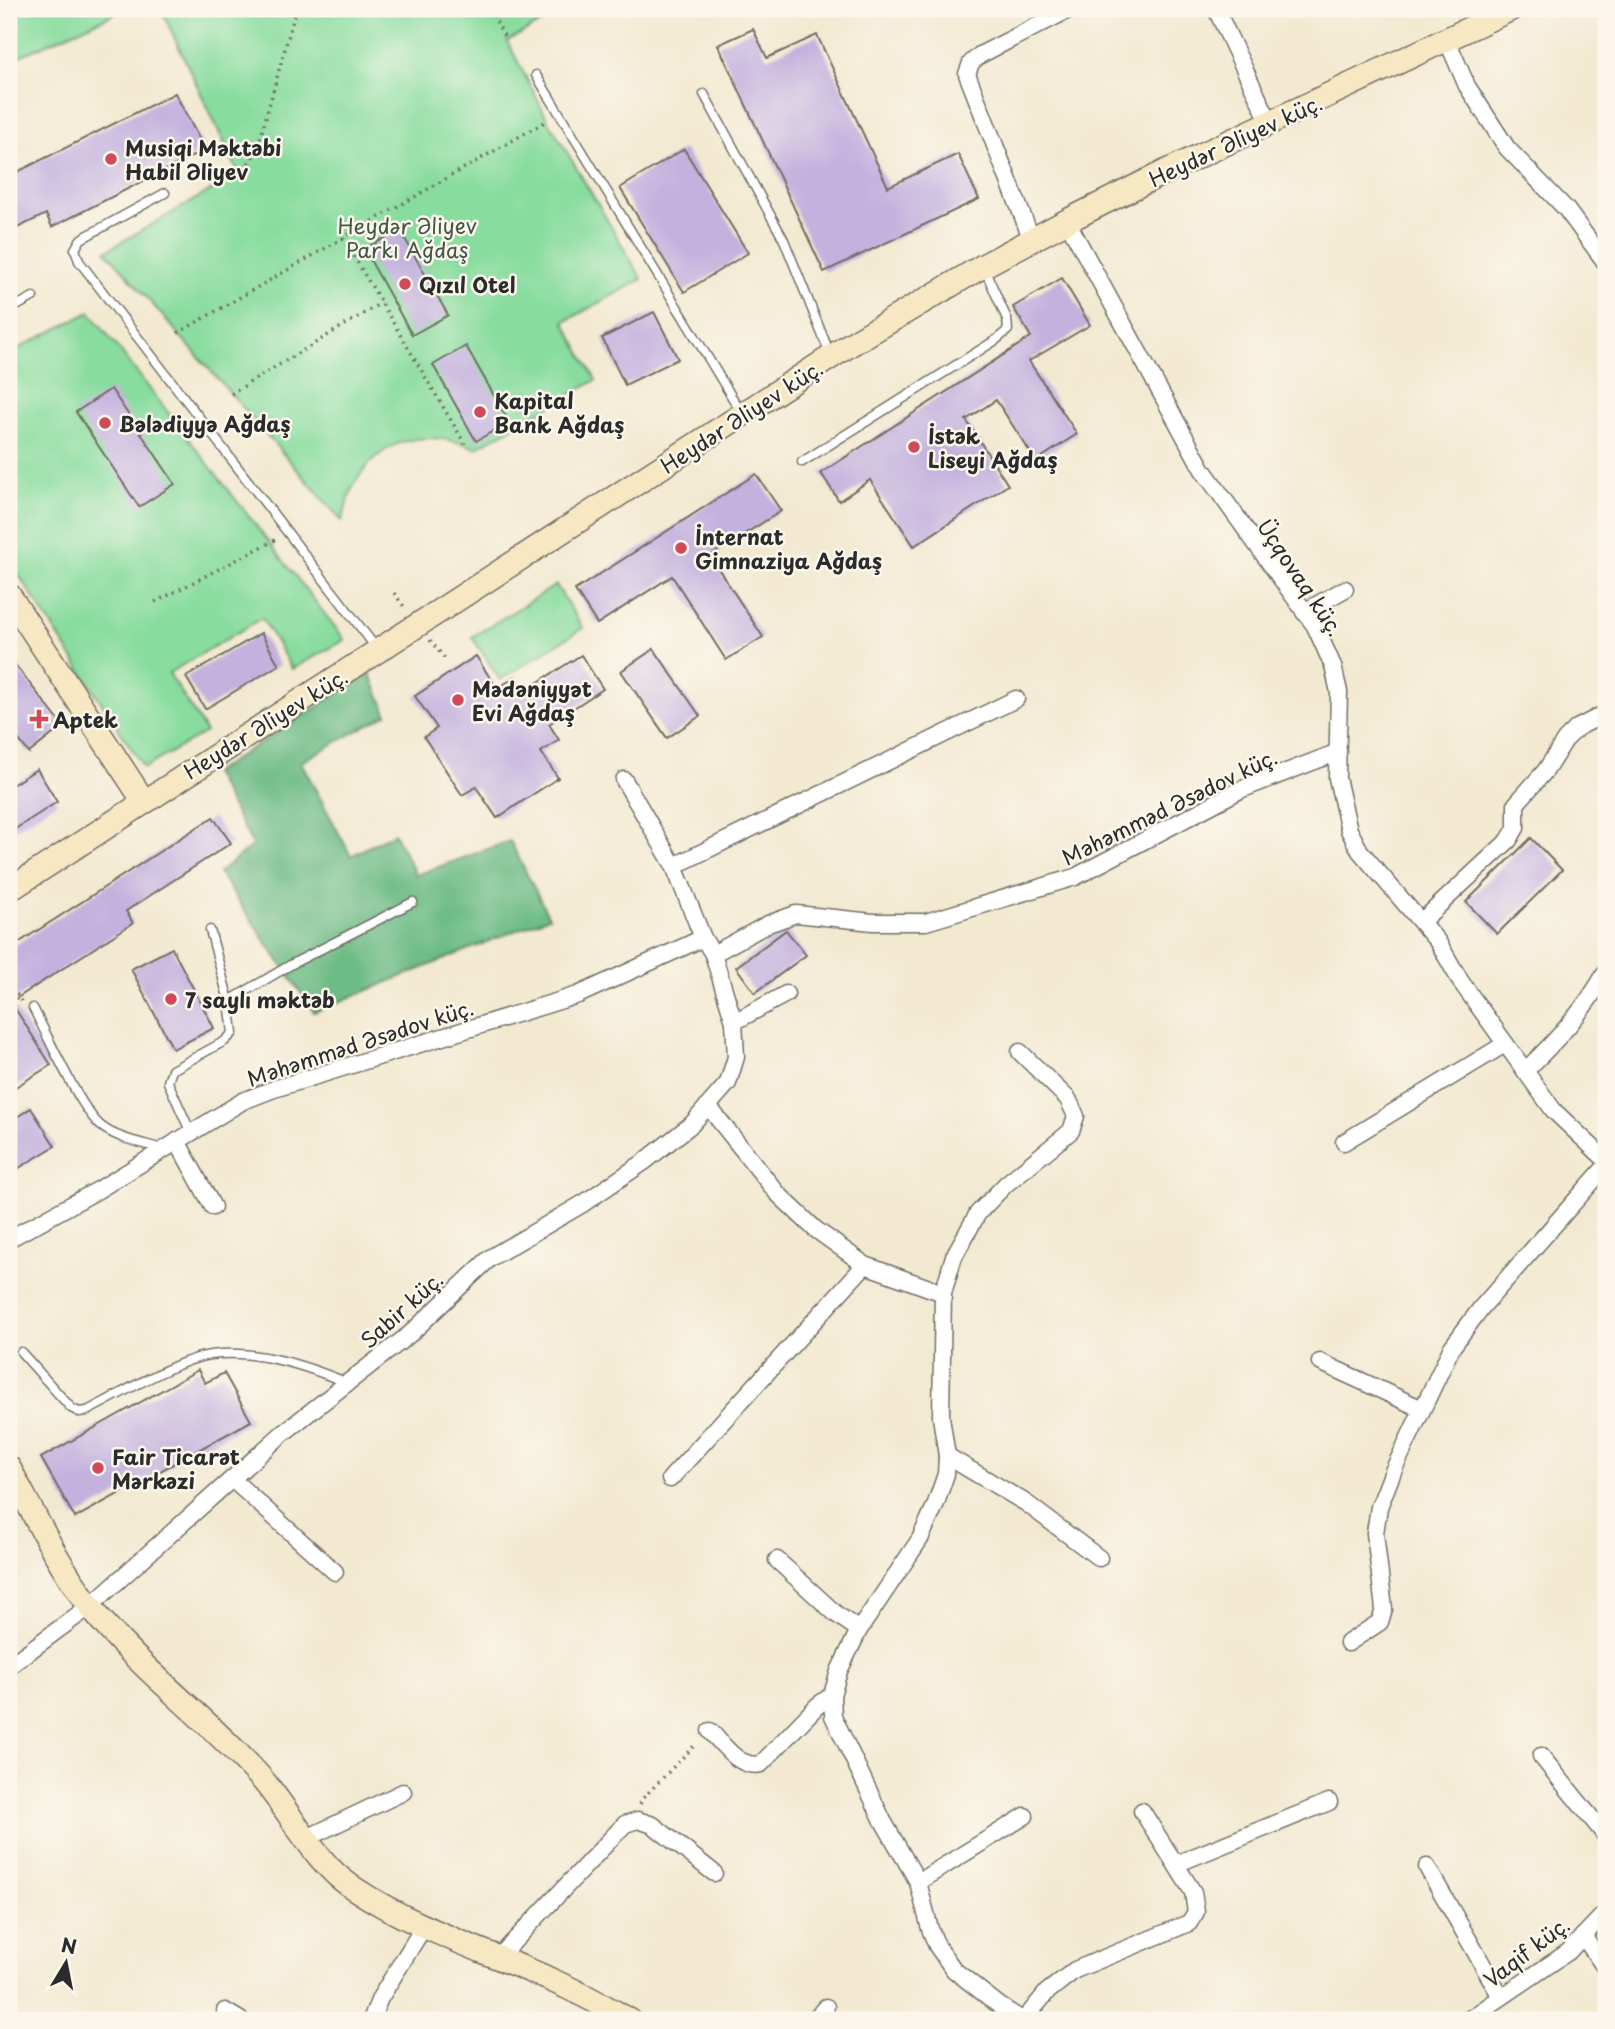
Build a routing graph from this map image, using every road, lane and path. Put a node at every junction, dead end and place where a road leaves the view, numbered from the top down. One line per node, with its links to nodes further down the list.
1 (296, 9): 12 (path)
2 (490, 9): 6 (path)
3 (1070, 9): 16 (street)
4 (1216, 9): 11 (street)
5 (1511, 9): 7 (main road, Heydər Əliyev küç.)
6 (506, 40)
7 (1447, 40): 11 (main road, Heydər Əliyev küç.); 17 (street)
8 (536, 75): 25 (lane)
9 (704, 94): 23 (lane)
10 (548, 120): 15 (path)
11 (1270, 123): 14 (main road, Heydər Əliyev küç.)
12 (239, 174)
13 (164, 193): 28 (lane)
14 (1067, 221): 16 (main road, Heydər Əliyev küç.); 32 (street, Üçqovaq küç.)
15 (343, 238): 20 (path); 22 (path)
16 (1032, 240): 18 (main road, Heydər Əliyev küç.)
17 (1606, 263)
18 (983, 266): 23 (main road, Heydər Əliyev küç.); 27 (lane)
19 (33, 297): 21 (lane)
20 (381, 303): 24 (path); 26 (path)
21 (9, 310)
22 (178, 333)
23 (831, 356): 25 (main road, Heydər Əliyev küç.)
24 (231, 394)
25 (743, 414): 33 (main road, Heydər Əliyev küç.)
26 (466, 444)
27 (803, 463)
28 (288, 533): 31 (path); 33 (lane)
29 (1345, 589): 32 (street)
30 (9, 595): 38 (main road)
31 (155, 602)
32 (1304, 612): 36 (street, Üçqovaq küç.)
33 (379, 651): 38 (main road, Heydər Əliyev küç.)
34 (1016, 699): 39 (street)
35 (1606, 713): 42 (street)
36 (1338, 752): 42 (street, Üçqovaq küç.); 45 (street, Məhəmməd Əsədov küç.)
37 (624, 780): 39 (street)
38 (143, 800): 40 (main road, Heydər Əliyev küç.)
39 (674, 866): 44 (street)
40 (9, 890)
41 (413, 902): 49 (lane)
42 (1422, 921): 52 (street, Üçqovaq küç.)
43 (210, 930): 49 (lane)
44 (703, 938): 45 (street); 56 (street, Məhəmməd Əsədov küç.)
45 (713, 954): 51 (street, Sabir küç.)
46 (1606, 972): 54 (street)
47 (9, 982): 50 (path)
48 (786, 994): 51 (street)
49 (229, 1001): 56 (lane)
50 (33, 1008): 58 (lane)
51 (734, 1022): 55 (street, Sabir küç.)
52 (1506, 1044): 54 (street, Üçqovaq küç.); 57 (street)
53 (1020, 1052): 64 (street)
54 (1525, 1071): 59 (street, Üçqovaq küç.)
55 (708, 1105): 63 (street); 67 (street, Sabir küç.)
56 (184, 1137): 58 (street, Məhəmməd Əsədov küç.); 61 (street)
57 (1345, 1142)
58 (162, 1149): 62 (street, Məhəmməd Əsədov küç.)
59 (1606, 1160)
60 (1606, 1166): 68 (street)
61 (213, 1207)
62 (9, 1239)
63 (865, 1265): 64 (street); 71 (street)
64 (943, 1293): 69 (street)
65 (20, 1352): 67 (lane)
66 (1320, 1362): 68 (street)
67 (348, 1383): 72 (street, Sabir küç.)
68 (1422, 1409): 78 (street)
69 (947, 1456): 73 (street); 77 (street)
70 (9, 1468): 76 (main road)
71 (670, 1479)
72 (233, 1480): 75 (street); 76 (street, Sabir küç.)
73 (1099, 1558)
74 (777, 1560): 77 (street)
75 (335, 1572)
76 (90, 1606): 79 (street, Sabir küç.); 89 (main road)
77 (859, 1630): 80 (street)
78 (1348, 1643)
79 (9, 1666)
80 (832, 1695): 81 (street); 93 (street)
81 (710, 1731): 87 (path)
82 (1541, 1756): 88 (street)
83 (403, 1792): 89 (street)
84 (1329, 1802): 90 (street)
85 (1142, 1811): 90 (street)
86 (1025, 1816): 93 (street)
87 (638, 1820): 92 (street); 97 (street)
88 (1606, 1836)
89 (307, 1838): 95 (main road)
90 (1175, 1864): 106 (street)
91 (1427, 1867): 99 (street)
92 (714, 1873)
93 (918, 1882): 106 (street)
94 (1606, 1913): 96 (street, Vaqif küç.)
95 (423, 1928): 97 (main road); 103 (street)
96 (1583, 1936): 98 (street); 99 (street, Vaqif küç.)
97 (498, 1958): 104 (main road)
98 (1606, 1969)
99 (1501, 1997): 107 (street, Vaqif küç.)
100 (826, 2007): 105 (street)
101 (225, 2011): 102 (street)
102 (240, 2020)
103 (371, 2020)
104 (629, 2020)
105 (814, 2020)
106 (1023, 2020)
107 (1468, 2020)

